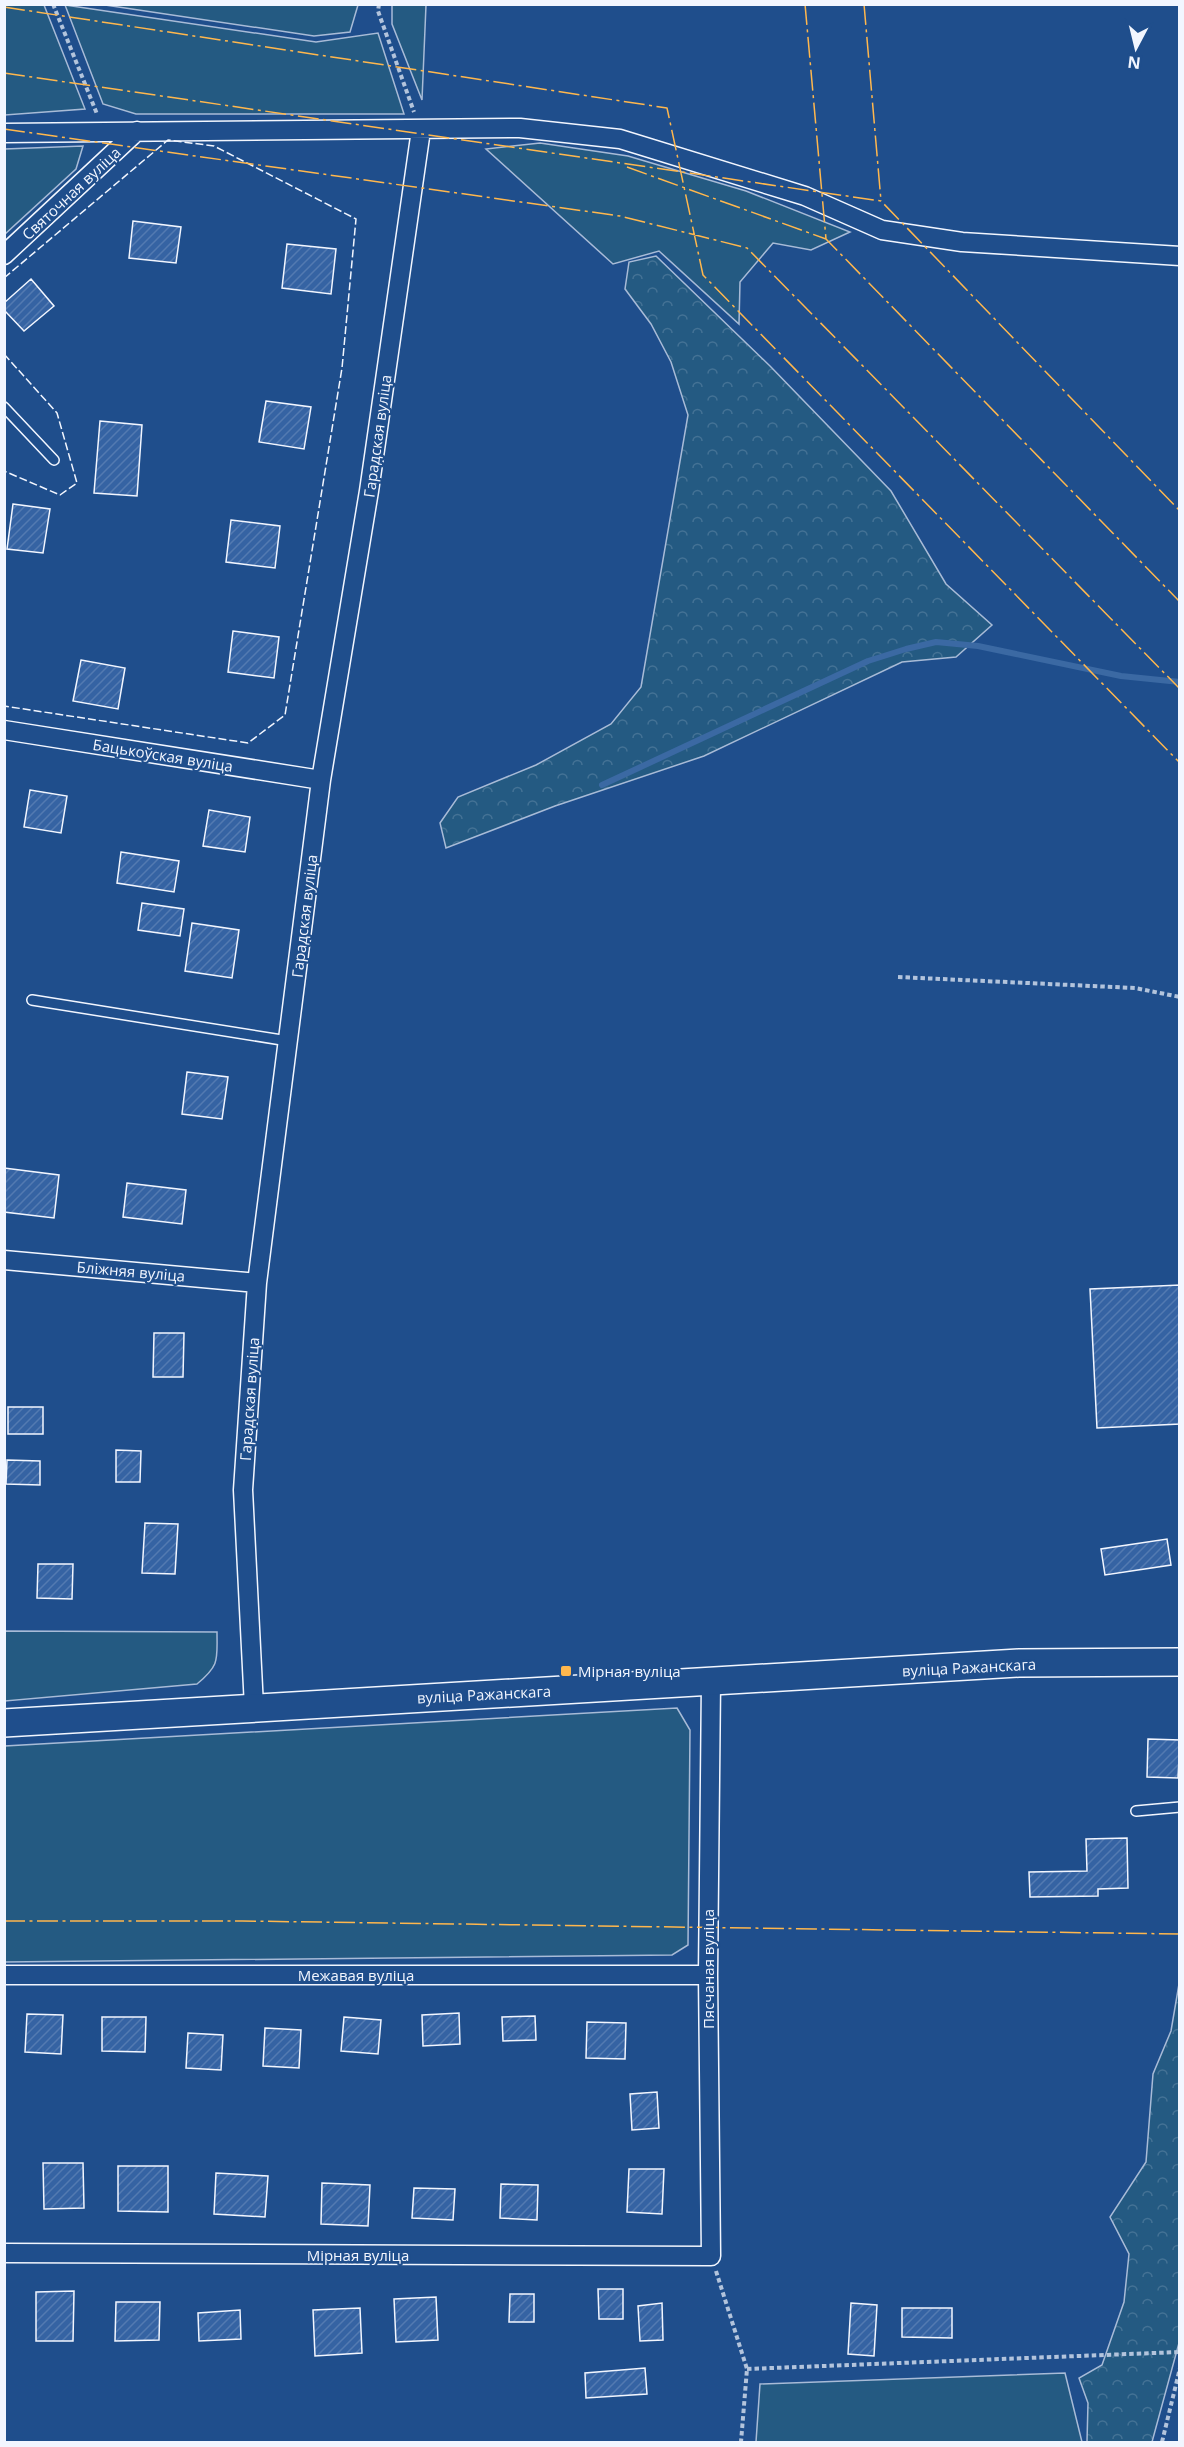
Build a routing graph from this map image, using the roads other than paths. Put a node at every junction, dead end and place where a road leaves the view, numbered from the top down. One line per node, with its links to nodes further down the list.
1 (421, 130): 2 (street); 5 (street); 9 (street, Гарадская вуліца)
2 (137, 131): 3 (street); 4 (street, Святочная вуліца)
3 (4, 133)
4 (4, 255)
5 (1179, 256)
6 (4, 407): 7 (lane)
7 (54, 460)
8 (4, 730): 9 (street, Бацькоўская вуліца)
9 (321, 780): 11 (street, Гарадская вуліца)
10 (32, 1000): 11 (lane)
11 (288, 1041): 13 (street, Гарадская вуліца)
12 (4, 1260): 13 (street, Бліжняя вуліца)
13 (257, 1283): 16 (street, Гарадская вуліца)
14 (1179, 1662): 15 (street, вуліца Ражанскага)
15 (711, 1681): 16 (street, вуліца Ражанскага); 21 (street, Пясчаная вуліца)
16 (254, 1707): 17 (street, вуліца Ражанскага)
17 (4, 1723)
18 (1179, 1807): 19 (lane)
19 (1136, 1811)
20 (4, 1975): 21 (street, Межавая вуліца)
21 (708, 1975): 23 (street, Пясчаная вуліца)
22 (4, 2253): 23 (street, Мірная вуліца)
23 (711, 2256)

